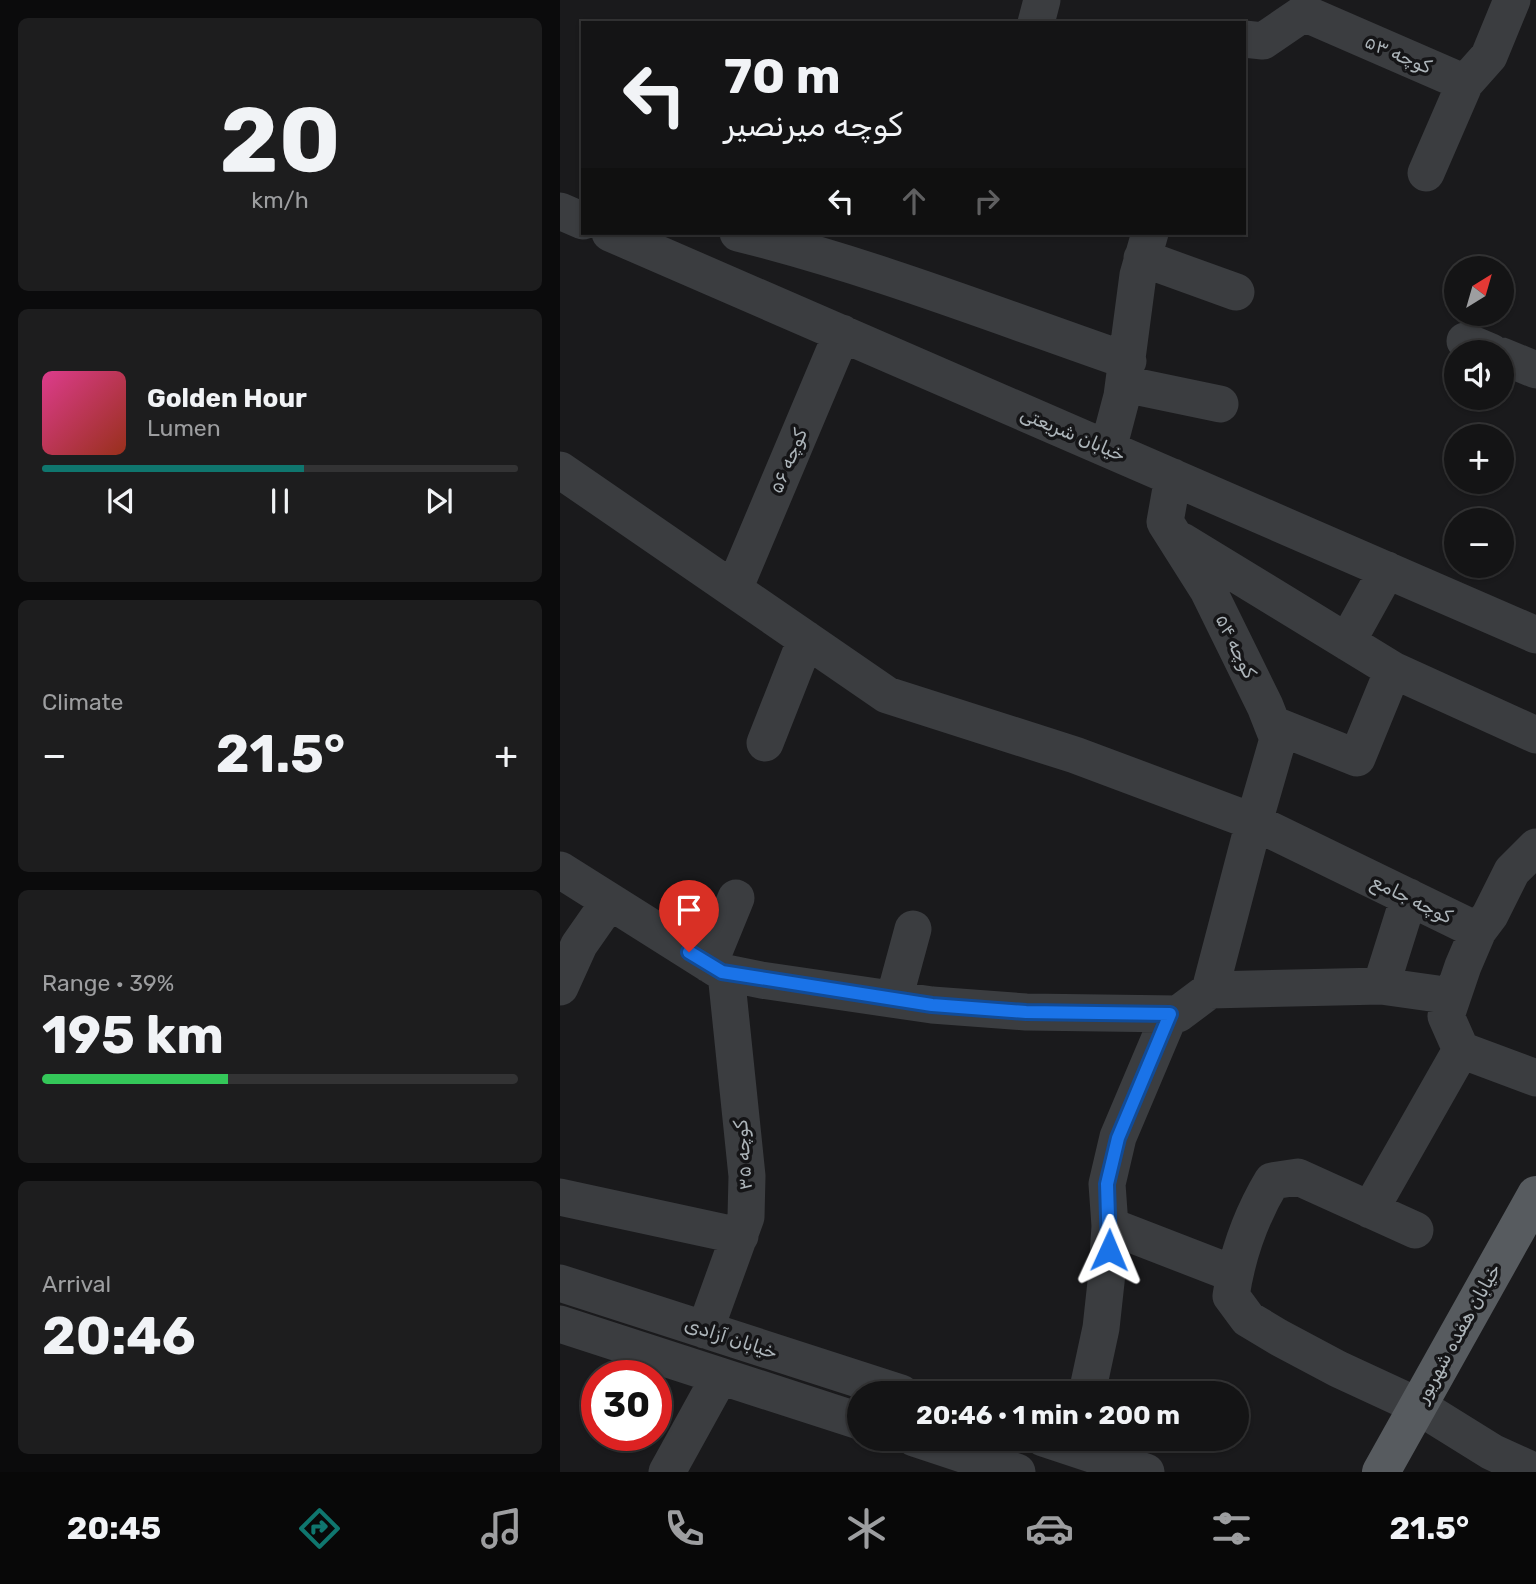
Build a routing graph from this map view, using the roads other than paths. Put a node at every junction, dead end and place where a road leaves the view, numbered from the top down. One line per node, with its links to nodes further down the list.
1 (1042, 0): 3 (street)
2 (1512, 0): 5 (street)
3 (1037, 21)
4 (1246, 40): 5 (street, کوچه ۵۳)
5 (1465, 83): 6 (street)
6 (1426, 173)
7 (560, 211): 8 (street)
8 (581, 220)
9 (620, 235): 11 (street, خیابان شریعتی)
10 (755, 235): 12 (street)
11 (656, 242): 15 (street, خیابان شریعتی)
12 (815, 242): 18 (street)
13 (1146, 245): 14 (street); 18 (street)
14 (1236, 292)
15 (842, 333): 20 (street, خیابان شریعتی); 25 (street, کوچه ۵۶)
16 (1514, 361): 17 (street)
17 (1536, 370)
18 (1126, 372): 19 (street); 20 (street)
19 (1220, 404)
20 (1108, 449): 22 (street, خیابان شریعتی)
21 (560, 470): 25 (street, کوچه جامع)
22 (1173, 477): 23 (street, کوچه ۵۴); 24 (street, خیابان شریعتی)
23 (1175, 537): 28 (street); 30 (street, کوچه ۵۴)
24 (1387, 570): 26 (street, خیابان شریعتی); 28 (street)
25 (734, 589): 27 (street, کوچه جامع)
26 (1536, 635)
27 (806, 639): 32 (street); 33 (street, کوچه جامع)
28 (1347, 642): 29 (street)
29 (1392, 670): 30 (street); 31 (street)
30 (1272, 724): 33 (street, کوچه ۵۴)
31 (1536, 735)
32 (765, 743)
33 (1254, 822): 36 (street, کوچه جامع); 44 (street, کوچه ۵۴)
34 (1536, 847): 40 (street)
35 (560, 870): 38 (street)
36 (1409, 897): 40 (street, کوچه جامع); 42 (street)
37 (736, 898): 41 (street)
38 (609, 902): 41 (street); 43 (street)
39 (913, 929): 46 (street)
40 (1478, 931): 45 (street)
41 (718, 969): 46 (street); 55 (street, کوچه ۳۵)
42 (1381, 986): 44 (street); 45 (street)
43 (560, 987)
44 (1210, 990): 47 (street)
45 (1452, 996): 48 (street)
46 (894, 999): 47 (street)
47 (1170, 1014): 53 (street)
48 (1461, 1050): 49 (street); 52 (street)
49 (1536, 1078)
50 (1536, 1195): 65 (main road, خیابان هفده شهریور)
51 (560, 1196): 55 (street)
52 (1370, 1210): 54 (street); 56 (street)
53 (1110, 1226): 56 (street); 64 (street)
54 (1415, 1230)
55 (740, 1236): 60 (street, کوچه ۳۵)
56 (1234, 1274): 65 (street)
57 (560, 1283): 58 (street, خیابان آزادی)
58 (639, 1308): 60 (street, خیابان آزادی); 61 (street)
59 (560, 1324): 61 (street, خیابان آزادی)
60 (705, 1330): 63 (street, خیابان آزادی)
61 (628, 1346): 62 (street, خیابان آزادی)
62 (720, 1376): 66 (street, خیابان آزادی); 70 (street)
63 (864, 1381)
64 (1090, 1381)
65 (1418, 1406): 72 (main road, خیابان هفده شهریور); 73 (street)
66 (847, 1417)
67 (952, 1451): 69 (street)
68 (1088, 1451): 71 (street)
69 (1010, 1471)
70 (667, 1472)
71 (1146, 1472)
72 (1381, 1472)
73 (1536, 1472)

